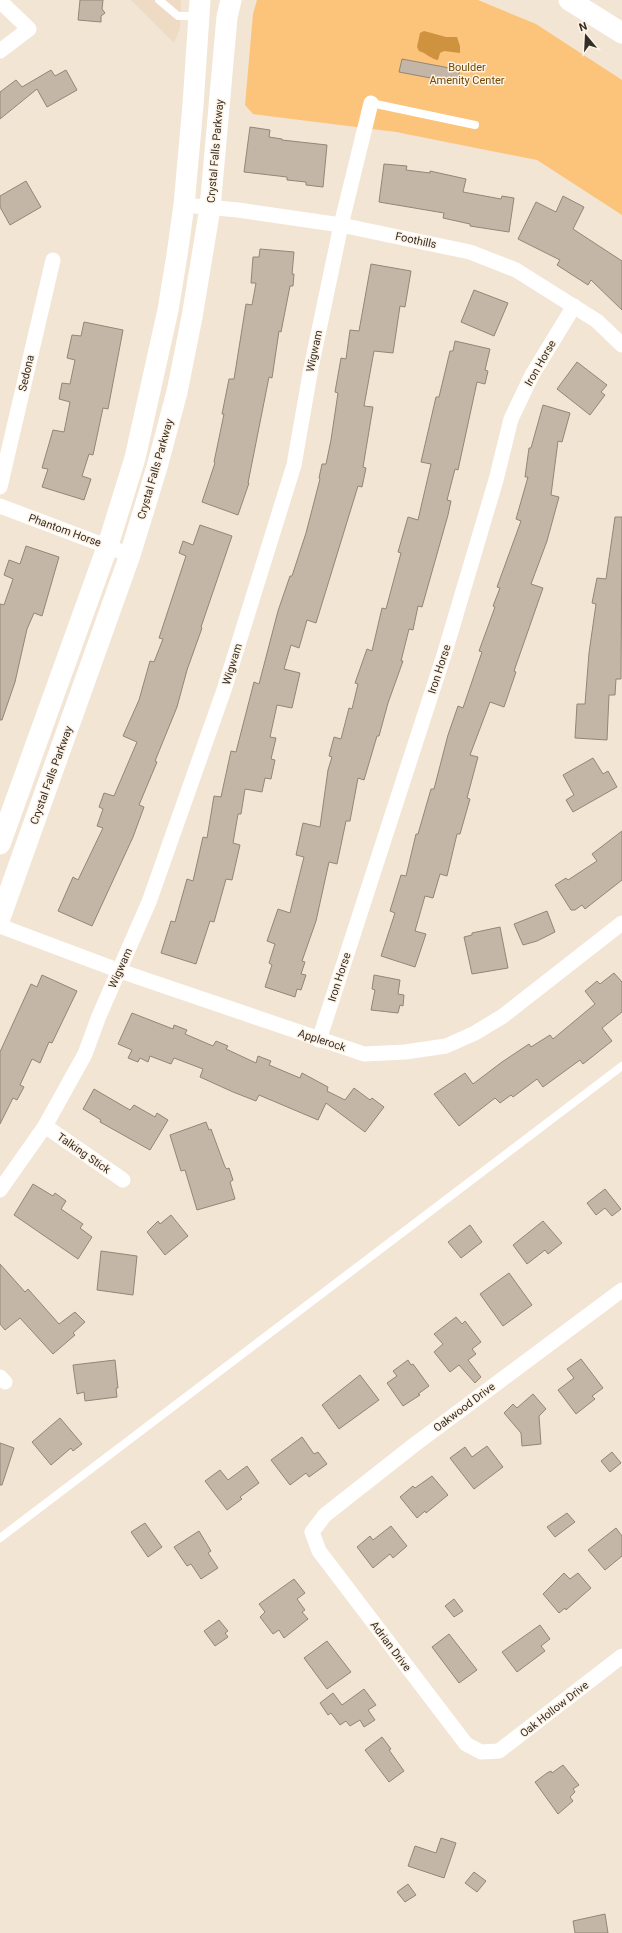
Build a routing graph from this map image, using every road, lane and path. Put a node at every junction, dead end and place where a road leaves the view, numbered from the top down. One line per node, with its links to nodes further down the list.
1 (159, 0): 4 (lane)
2 (568, 0): 6 (main road)
3 (0, 1): 7 (street)
4 (200, 8): 5 (main road); 10 (main road, Crystal Falls Parkway)
5 (229, 8): 11 (main road, Crystal Falls Parkway)
6 (622, 33)
7 (0, 52)
8 (371, 103): 9 (lane); 12 (street, Wigwam)
9 (475, 125)
10 (184, 205): 11 (street, Foothills); 18 (main road, Crystal Falls Parkway)
11 (210, 208): 12 (street, Foothills); 19 (main road, Crystal Falls Parkway)
12 (341, 225): 14 (street, Foothills); 24 (street, Wigwam)
13 (53, 260): 16 (street, Sedona)
14 (574, 306): 15 (street, Foothills); 25 (street, Iron Horse)
15 (622, 345)
16 (0, 487)
17 (0, 506): 18 (street, Phantom Horse)
18 (108, 545): 19 (street, Phantom Horse); 20 (main road, Crystal Falls Parkway)
19 (130, 554): 21 (main road, Crystal Falls Parkway)
20 (0, 844)
21 (0, 918)
22 (622, 923): 25 (street, Applerock)
23 (0, 926): 24 (street, Applerock)
24 (120, 970): 25 (street, Applerock); 27 (street, Wigwam)
25 (319, 1040)
26 (622, 1066): 32 (lane)
27 (45, 1126): 28 (street, Talking Stick); 29 (street, Wigwam)
28 (123, 1180)
29 (0, 1190)
30 (622, 1290): 31 (street, Oakwood Drive)
31 (312, 1532): 34 (street, Adrian Drive)
32 (0, 1538)
33 (622, 1656): 34 (street, Oak Hollow Drive)
34 (481, 1752)

